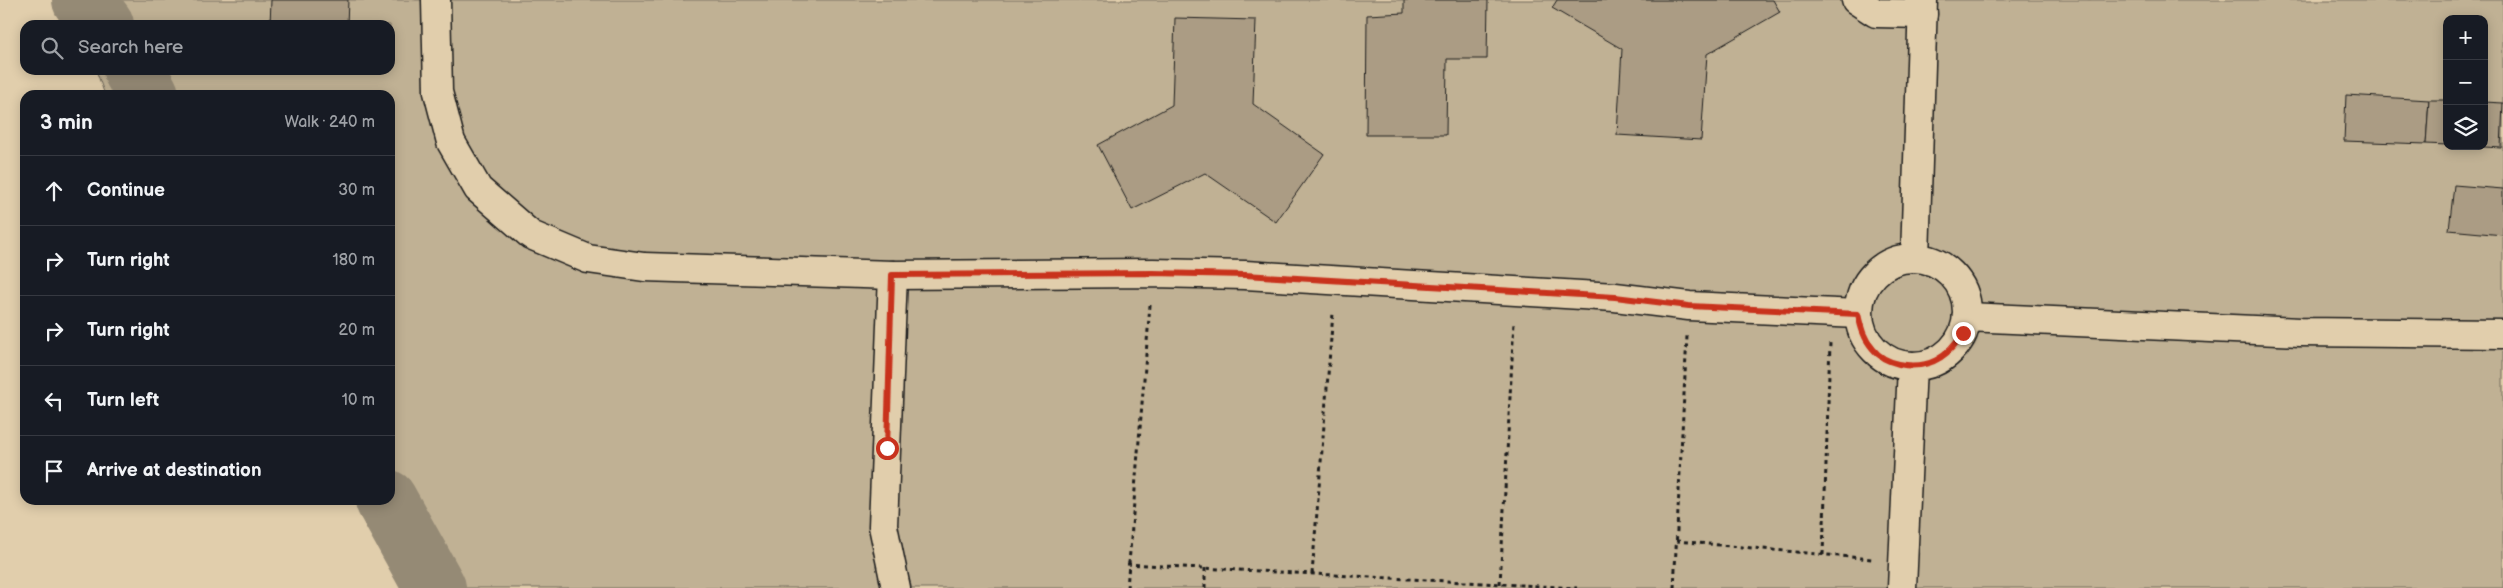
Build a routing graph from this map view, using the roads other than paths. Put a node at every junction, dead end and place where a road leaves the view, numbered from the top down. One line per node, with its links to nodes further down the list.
1 (436, 0): 5 (street)
2 (1856, 0): 3 (street)
3 (1923, 7): 4 (street)
4 (1915, 258): 6 (street); 7 (street)
5 (892, 275): 6 (street); 11 (street)
6 (1858, 314): 9 (street)
7 (1967, 317): 8 (street); 9 (street)
8 (2503, 334)
9 (1912, 366): 10 (street)
10 (1903, 575)
11 (896, 588)

